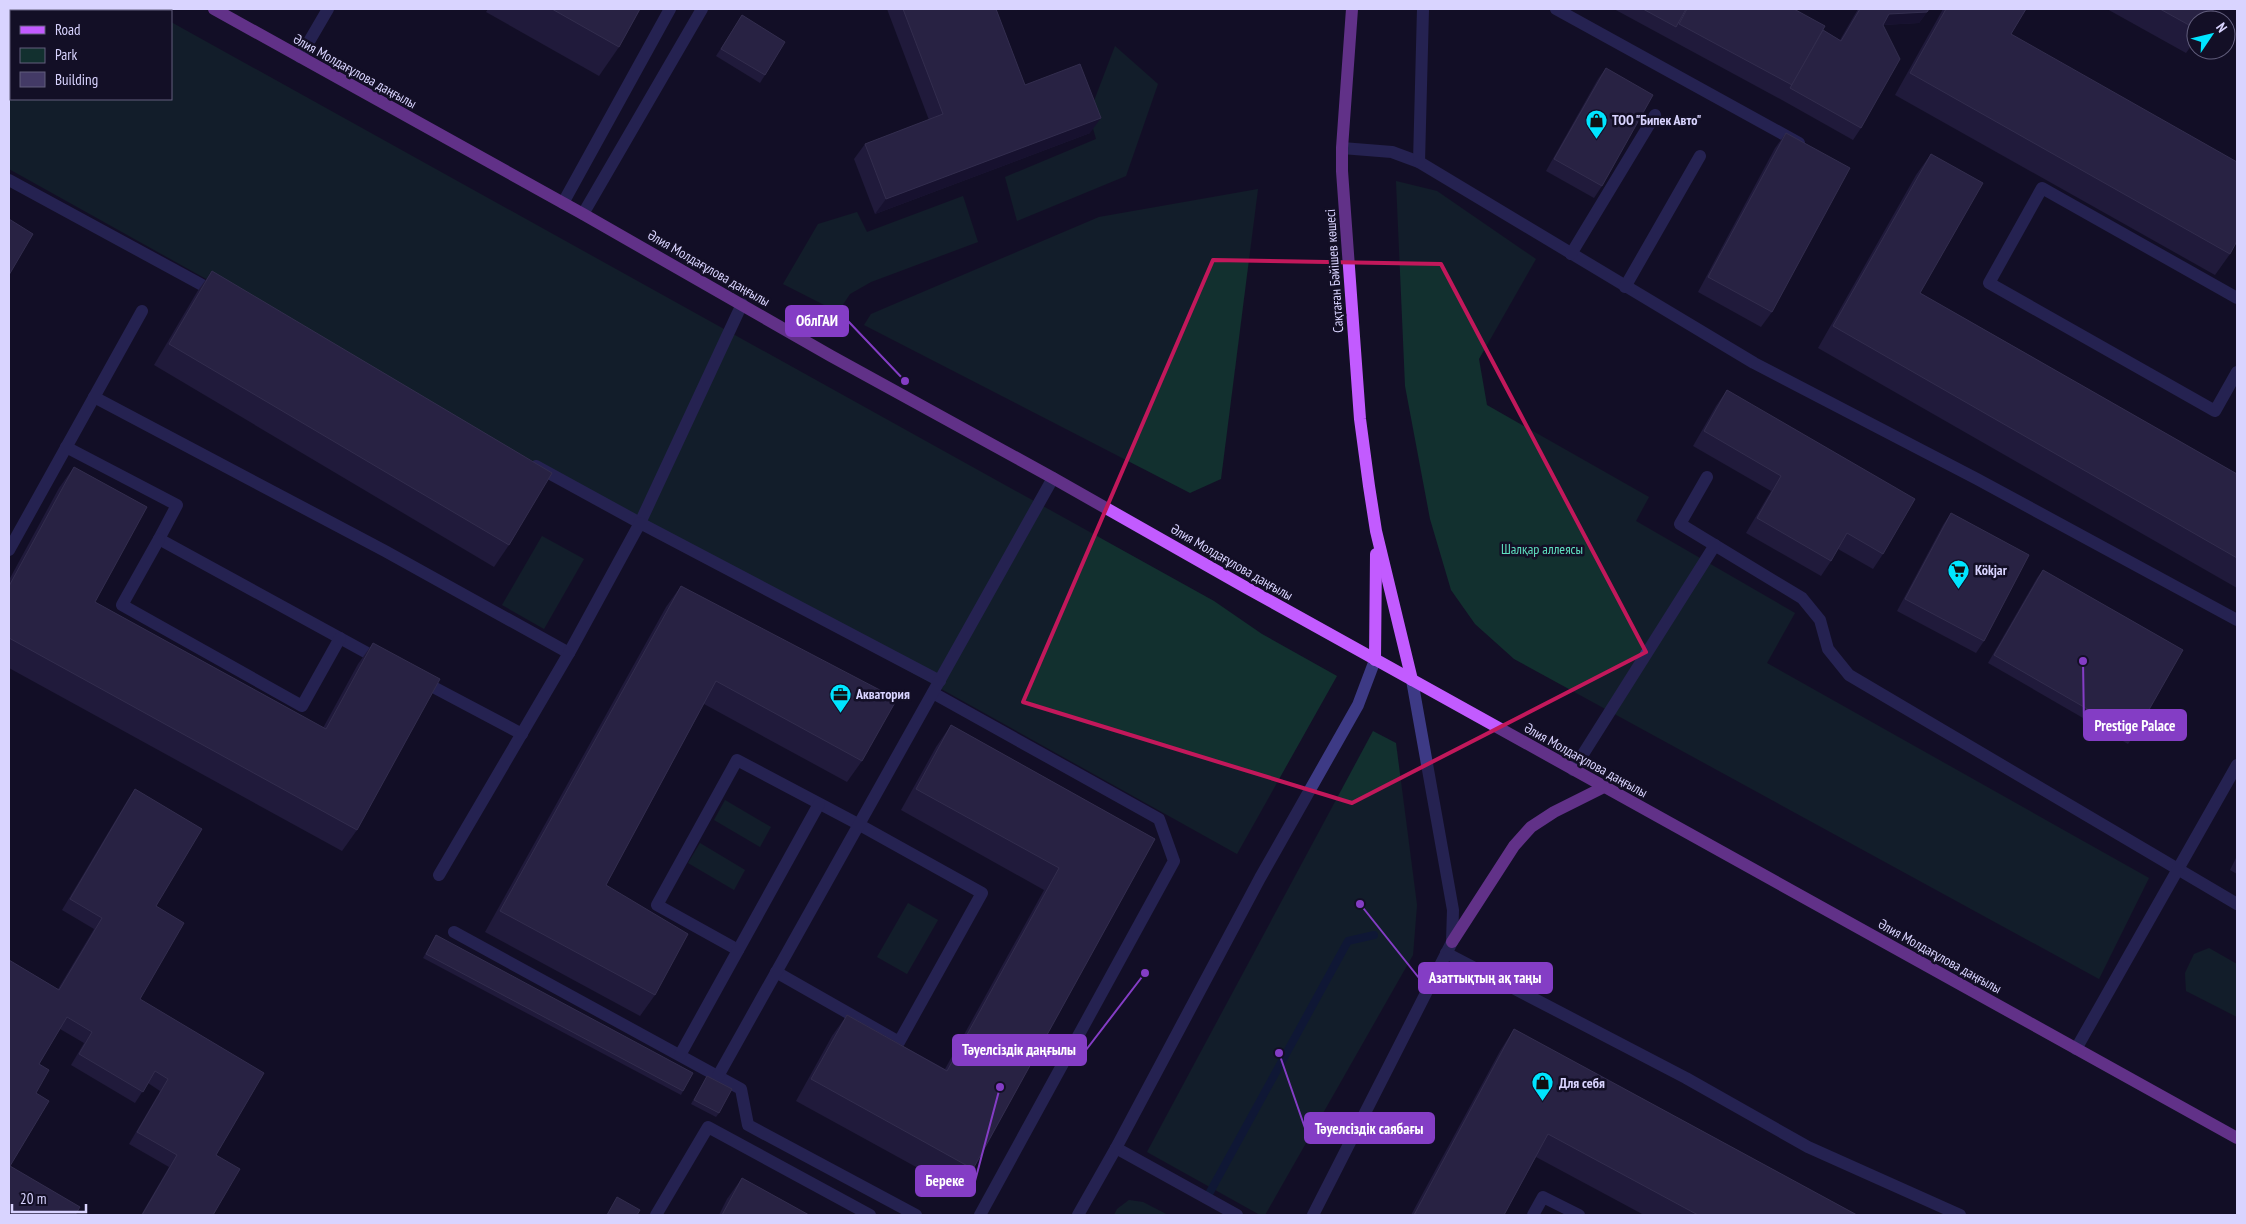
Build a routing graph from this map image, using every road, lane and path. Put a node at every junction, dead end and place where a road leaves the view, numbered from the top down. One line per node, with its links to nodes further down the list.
1 (214, 9): 8 (main road, Әлия Молдағұлова даңғылы)
2 (328, 9): 8 (street)
3 (670, 9): 15 (street)
4 (702, 9): 16 (street)
5 (1352, 9): 11 (main road, Сақтаған Бәйішев көшесі)
6 (1423, 9): 13 (street)
7 (1556, 9): 10 (street)
8 (300, 57): 15 (main road, Әлия Молдағұлова даңғылы)
9 (1655, 115): 17 (street)
10 (1807, 147)
11 (1342, 148): 13 (street); 30 (main road, Сақтаған Бәйішев көшесі)
12 (1700, 156): 18 (street)
13 (1419, 162): 17 (street)
14 (9, 180): 19 (street)
15 (562, 203): 16 (main road, Әлия Молдағұлова даңғылы)
16 (583, 214): 21 (main road, Әлия Молдағұлова даңғылы)
17 (1571, 254): 18 (street)
18 (1625, 287): 34 (street)
19 (224, 297)
20 (2237, 298): 23 (street)
21 (742, 304): 28 (main road, Әлия Молдағұлова даңғылы); 29 (street)
22 (142, 310): 24 (street)
23 (2237, 372)
24 (94, 396): 25 (street); 36 (street)
25 (66, 446): 31 (street); 33 (street)
26 (527, 461): 29 (street)
27 (1708, 477): 32 (street)
28 (1054, 478): 37 (main road, Әлия Молдағұлова даңғылы); 41 (street)
29 (640, 523): 36 (street); 41 (street)
30 (1376, 531): 37 (main road, Сақтаған Бәйішев көшесі); 40 (main road, Сақтаған Бәйішев көшесі)
31 (159, 539): 35 (street); 35 (street)
32 (1715, 545): 45 (street); 49 (street)
33 (9, 550)
34 (2237, 620)
35 (340, 638): 38 (street)
36 (569, 653): 43 (street)
37 (1375, 660): 40 (main road, Әлия Молдағұлова даңғылы); 60 (street)
38 (392, 666)
39 (409, 675): 43 (street)
40 (1412, 680): 45 (main road, Әлия Молдағұлова даңғылы); 53 (street)
41 (940, 681): 42 (street)
42 (933, 693): 48 (street); 64 (street)
43 (522, 734): 50 (street)
44 (2237, 765): 49 (street)
45 (1573, 770): 46 (main road, Әлия Молдағұлова даңғылы)
46 (1604, 787): 53 (main road); 56 (main road, Әлия Молдағұлова даңғылы)
47 (819, 804): 48 (street); 54 (street); 54 (street)
48 (858, 824): 55 (street); 55 (street)
49 (2178, 870): 51 (street); 56 (street)
50 (439, 875)
51 (2237, 904)
52 (454, 932): 57 (street)
53 (1449, 948): 67 (street); 70 (street)
54 (738, 950): 57 (street)
55 (776, 972): 58 (street)
56 (2076, 1049): 59 (main road, Әлия Молдағұлова даңғылы)
57 (680, 1055): 58 (street)
58 (718, 1076): 63 (street)
59 (2237, 1138)
60 (1116, 1148): 65 (street); 66 (street)
61 (656, 1215): 62 (street)
62 (870, 1215)
63 (916, 1215)
64 (980, 1215)
65 (1078, 1215)
66 (1237, 1215)
67 (1313, 1215)
68 (1533, 1215): 69 (street)
69 (1579, 1215)
70 (1960, 1215)

